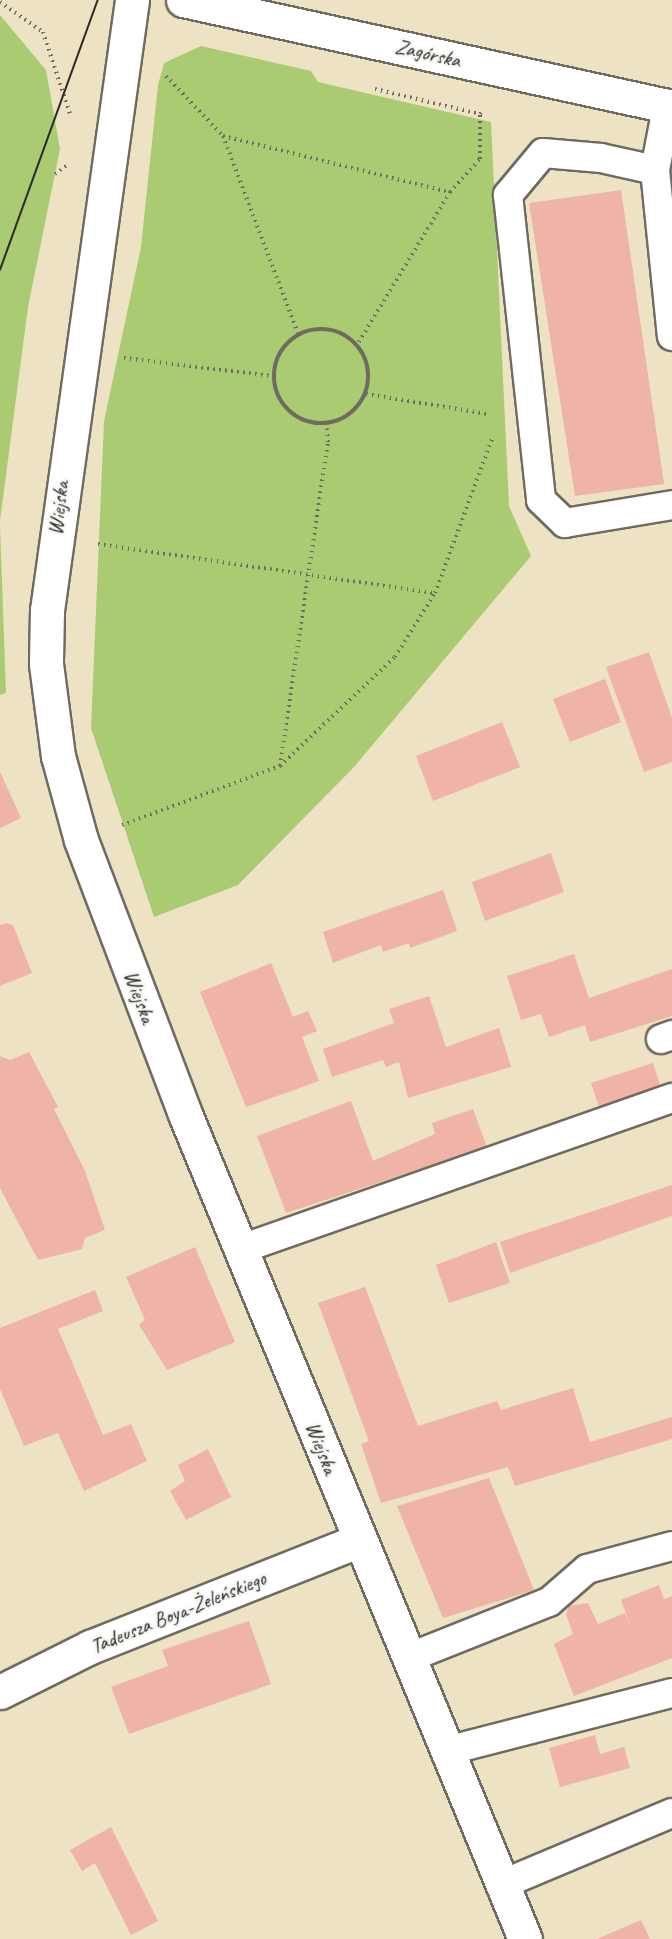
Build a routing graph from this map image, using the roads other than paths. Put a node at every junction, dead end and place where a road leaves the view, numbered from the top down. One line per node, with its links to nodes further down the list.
1 (132, 0): 8 (street, Wiejska)
2 (183, 0): 3 (street, Zagórska)
3 (669, 107): 4 (lane)
4 (655, 170): 5 (lane); 6 (lane)
5 (672, 336)
6 (672, 505)
7 (672, 1098): 8 (lane)
8 (241, 1250): 9 (street, Wiejska)
9 (360, 1540): 11 (street, Wiejska); 12 (street, Tadeusza Boya-Żeleńskiego)
10 (672, 1546): 11 (lane)
11 (408, 1658): 14 (street, Wiejska)
12 (0, 1692)
13 (672, 1693): 14 (lane)
14 (446, 1751): 16 (street, Wiejska)
15 (672, 1813): 16 (lane)
16 (502, 1884): 17 (street, Wiejska)
17 (525, 1939)

